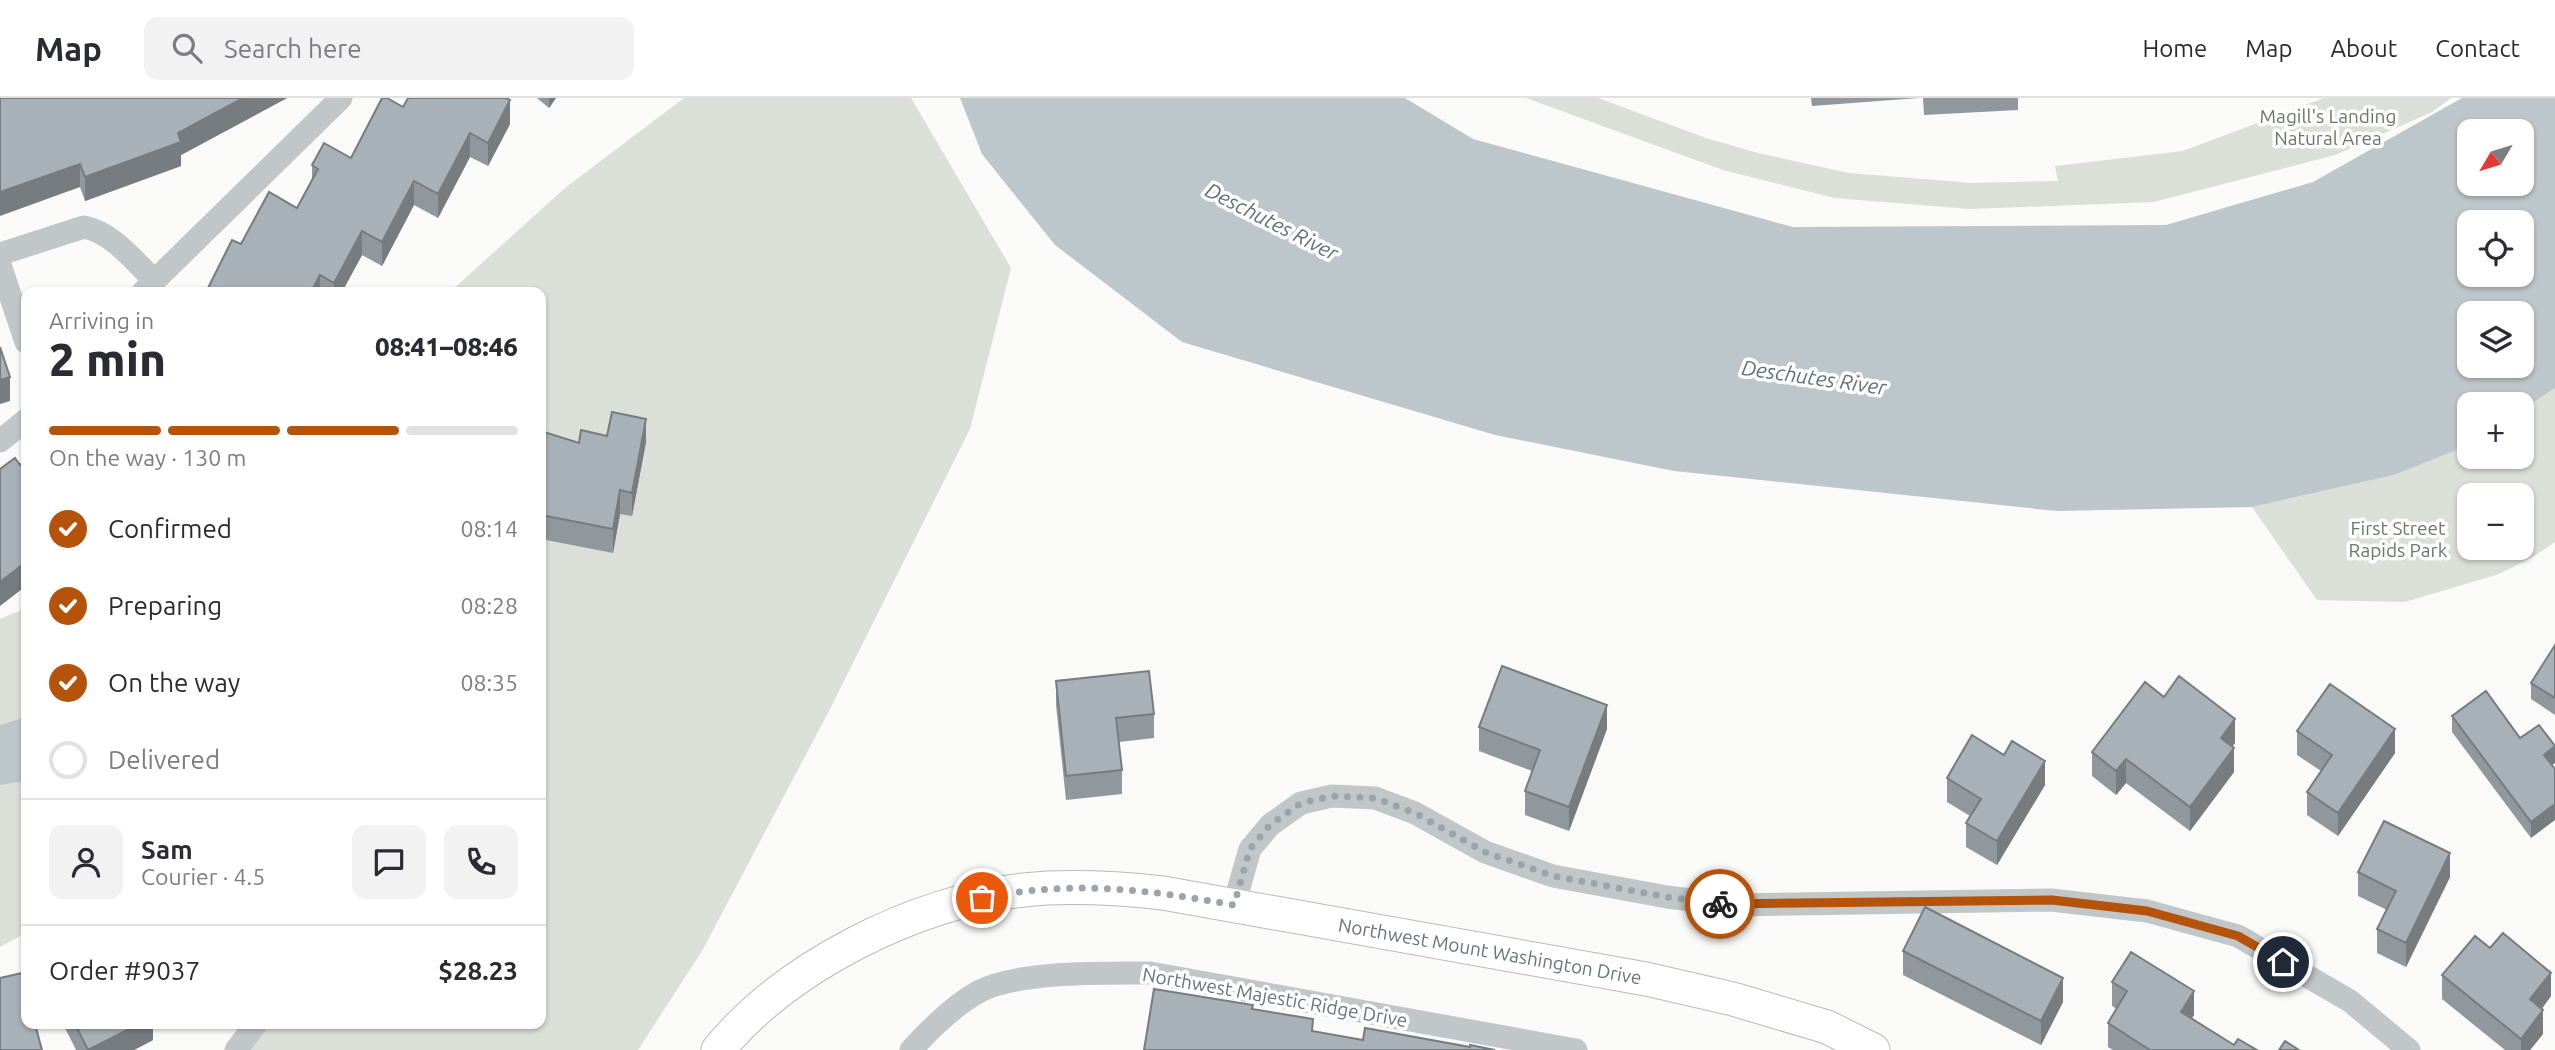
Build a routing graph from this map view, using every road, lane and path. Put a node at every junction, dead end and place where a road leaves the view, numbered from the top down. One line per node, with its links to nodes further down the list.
1 (341, 98): 4 (street)
2 (0, 254): 4 (street)
3 (0, 265): 5 (street)
4 (148, 286)
5 (21, 327)
6 (21, 424): 7 (street)
7 (0, 441)
8 (1234, 905): 11 (main road, Northwest Mount Washington Drive); 14 (main road, Northwest Mount Washington Drive); 15 (street)
9 (252, 1029): 10 (street)
10 (236, 1050)
11 (718, 1050)
12 (911, 1050): 13 (street, Northwest Majestic Ridge Drive)
13 (1576, 1050)
14 (1873, 1050)
15 (2409, 1050)

